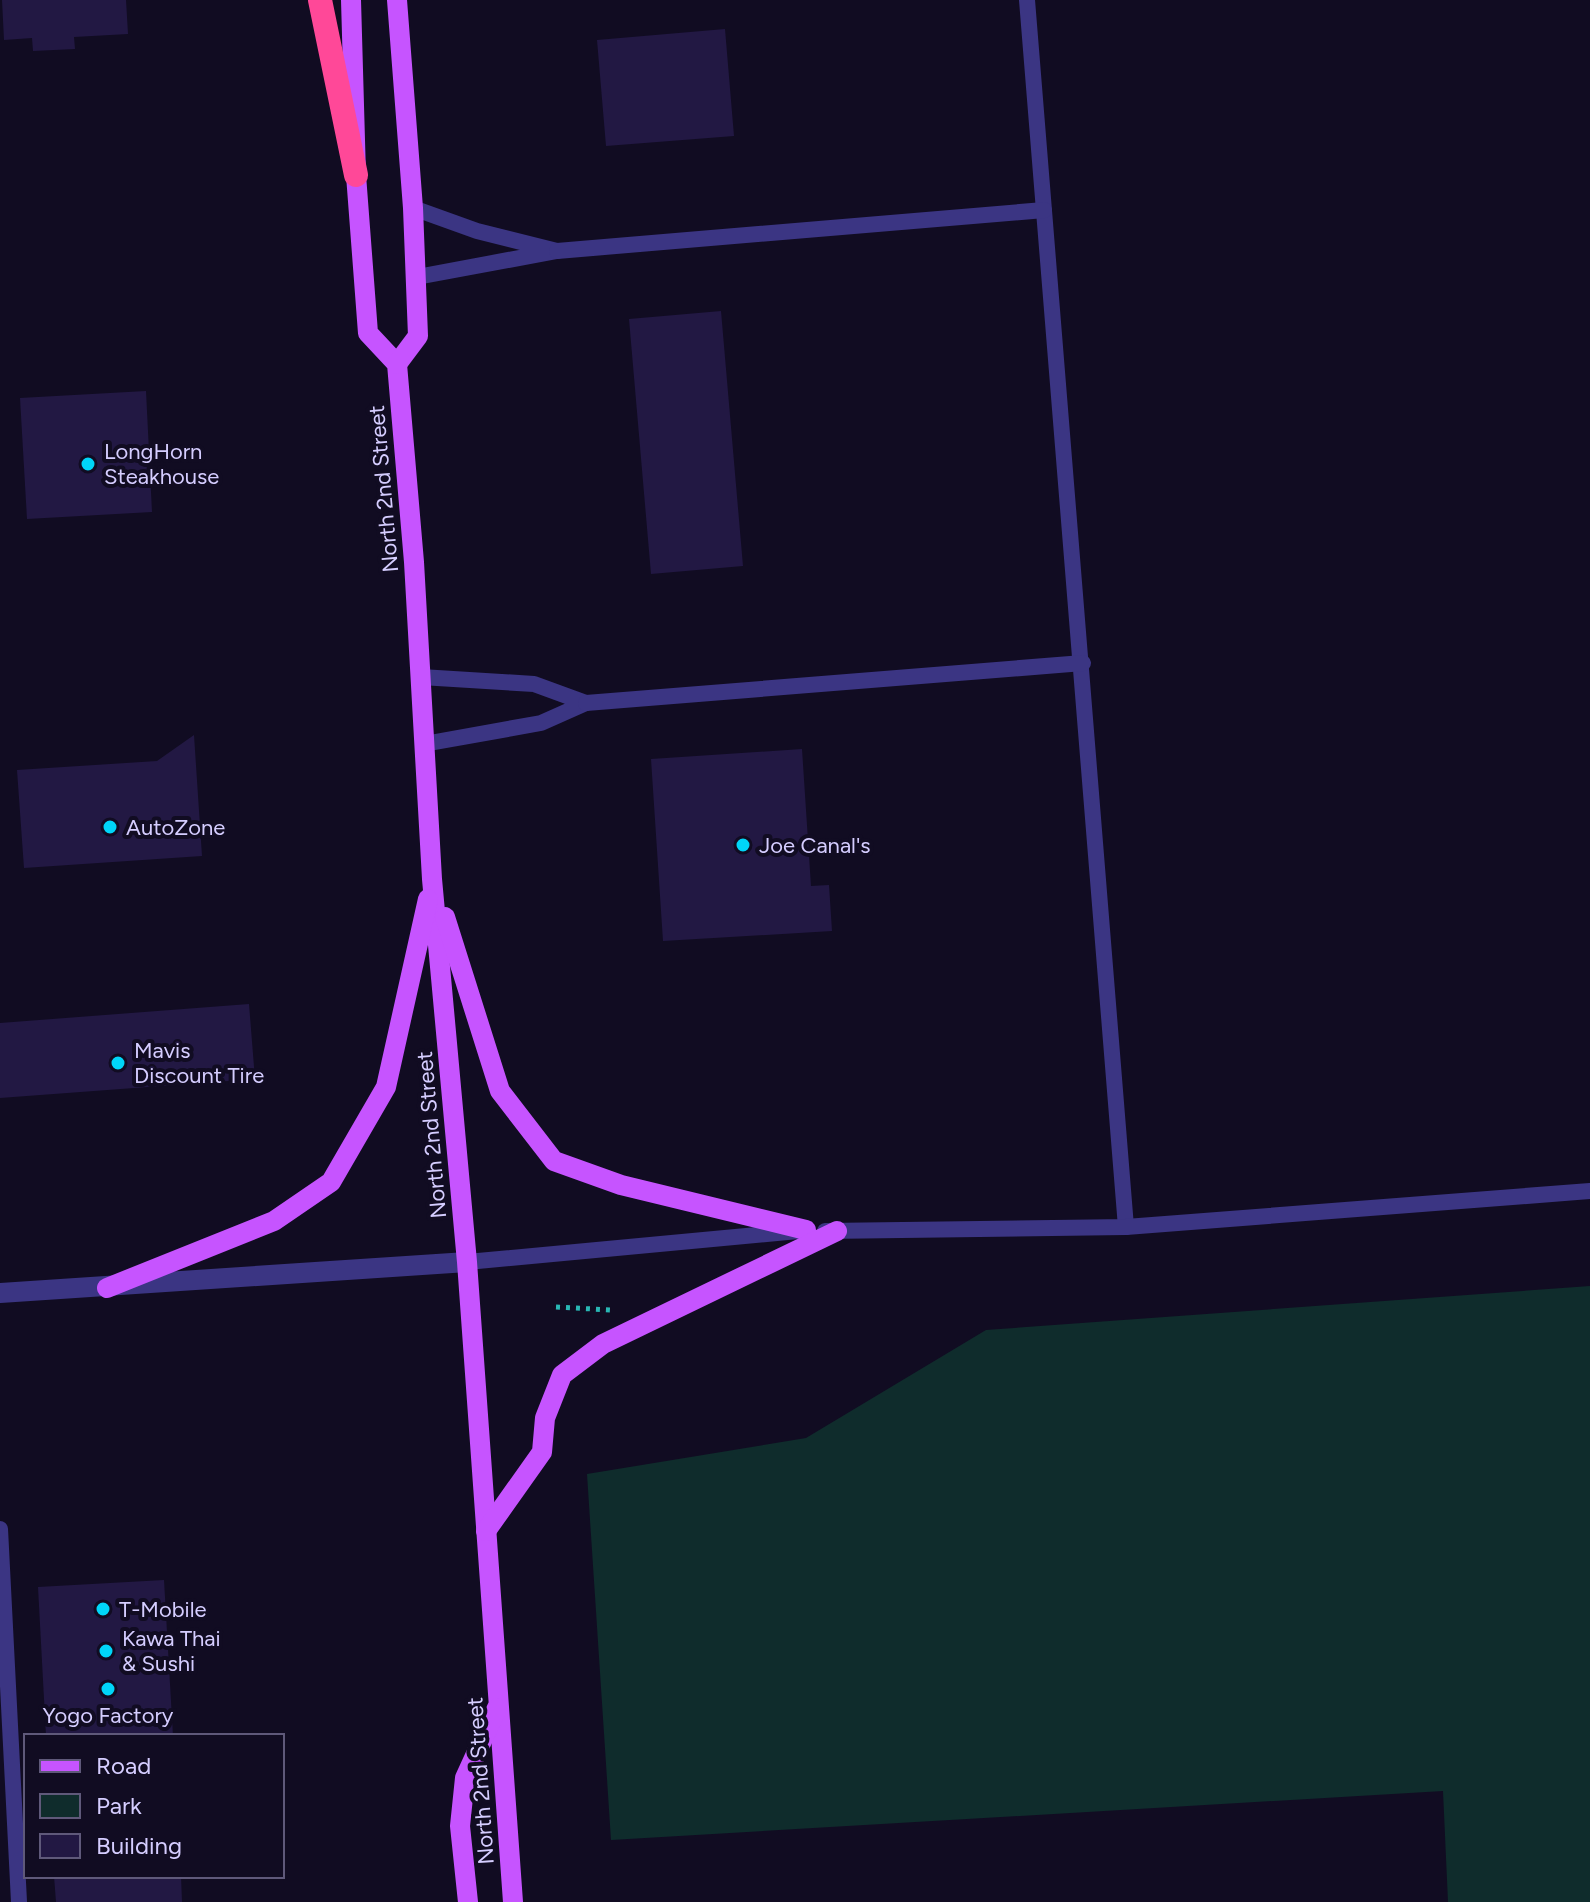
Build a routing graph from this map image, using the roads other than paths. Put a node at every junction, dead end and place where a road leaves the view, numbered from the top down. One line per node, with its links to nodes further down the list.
1 (320, 0): 5 (highway)
2 (351, 0): 5 (main road)
3 (397, 0): 6 (main road)
4 (1027, 0): 7 (lane)
5 (356, 175): 10 (main road)
6 (413, 208): 8 (lane); 9 (main road)
7 (1044, 210): 8 (lane); 11 (lane)
8 (557, 251): 9 (lane)
9 (417, 277): 10 (main road)
10 (397, 364): 12 (main road, North 2nd Street)
11 (1083, 663): 13 (lane); 17 (lane)
12 (421, 677): 13 (lane); 14 (main road, North 2nd Street)
13 (586, 703): 14 (lane)
14 (424, 744): 15 (main road, North 2nd Street)
15 (432, 879): 18 (main road); 20 (main road, North 2nd Street); 21 (main road)
16 (1590, 1191): 17 (lane)
17 (1126, 1227): 19 (lane)
18 (806, 1230): 19 (lane); 20 (lane)
19 (837, 1231): 24 (main road)
20 (467, 1262): 21 (street); 24 (main road, North 2nd Street)
21 (107, 1288): 22 (street)
22 (0, 1293)
23 (0, 1529): 26 (lane)
24 (486, 1531): 25 (main road, North 2nd Street)
25 (498, 1705): 27 (main road); 28 (main road, North 2nd Street)
26 (19, 1902)
27 (468, 1902)
28 (513, 1902)

